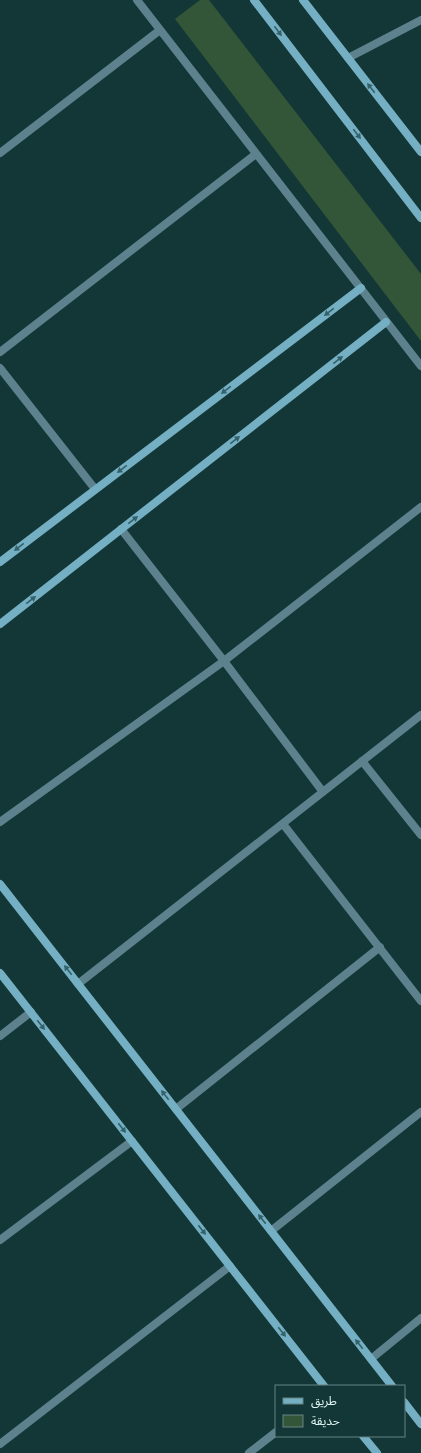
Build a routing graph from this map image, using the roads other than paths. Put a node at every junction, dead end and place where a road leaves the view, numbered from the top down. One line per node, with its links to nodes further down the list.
1 (137, 0): 5 (street)
2 (254, 0): 10 (street, one-way to 10)
3 (304, 0): 6 (street)
4 (421, 20): 6 (street)
5 (160, 30): 8 (street); 9 (street)
6 (348, 58): 7 (street, one-way to 6)
7 (421, 152)
8 (0, 153)
9 (256, 154): 11 (street); 13 (street)
10 (421, 218)
11 (360, 288): 12 (street); 16 (street, one-way to 16)
12 (386, 322): 14 (street); 18 (street, one-way to 12)
13 (0, 352)
14 (421, 366)
15 (0, 368): 16 (street)
16 (95, 489): 19 (street, one-way to 19)
17 (421, 507): 21 (street)
18 (121, 529): 20 (street, one-way to 18); 21 (street)
19 (0, 562)
20 (0, 624)
21 (224, 661): 24 (street); 25 (street)
22 (421, 715): 23 (street)
23 (362, 761): 24 (street); 27 (street)
24 (323, 792): 26 (street)
25 (0, 822)
26 (283, 824): 29 (street); 31 (street)
27 (421, 835)
28 (0, 884): 31 (street, one-way to 28)
29 (380, 948): 32 (street); 35 (street)
30 (0, 972): 33 (street)
31 (78, 984): 35 (street, one-way to 31)
32 (421, 1001)
33 (31, 1012): 34 (street); 37 (street, one-way to 37)
34 (0, 1036)
35 (176, 1109): 38 (street, one-way to 35)
36 (421, 1112): 38 (street)
37 (132, 1141): 39 (street); 40 (street, one-way to 40)
38 (271, 1231): 42 (street, one-way to 38)
39 (0, 1240)
40 (230, 1266): 43 (street, one-way to 43); 49 (street)
41 (421, 1318): 42 (street)
42 (370, 1359): 44 (street)
43 (323, 1385)
44 (391, 1385)
45 (405, 1403): 46 (street)
46 (421, 1424)
47 (275, 1433): 50 (street)
48 (364, 1437): 51 (street)
49 (0, 1444)
50 (249, 1453)
51 (377, 1453)

